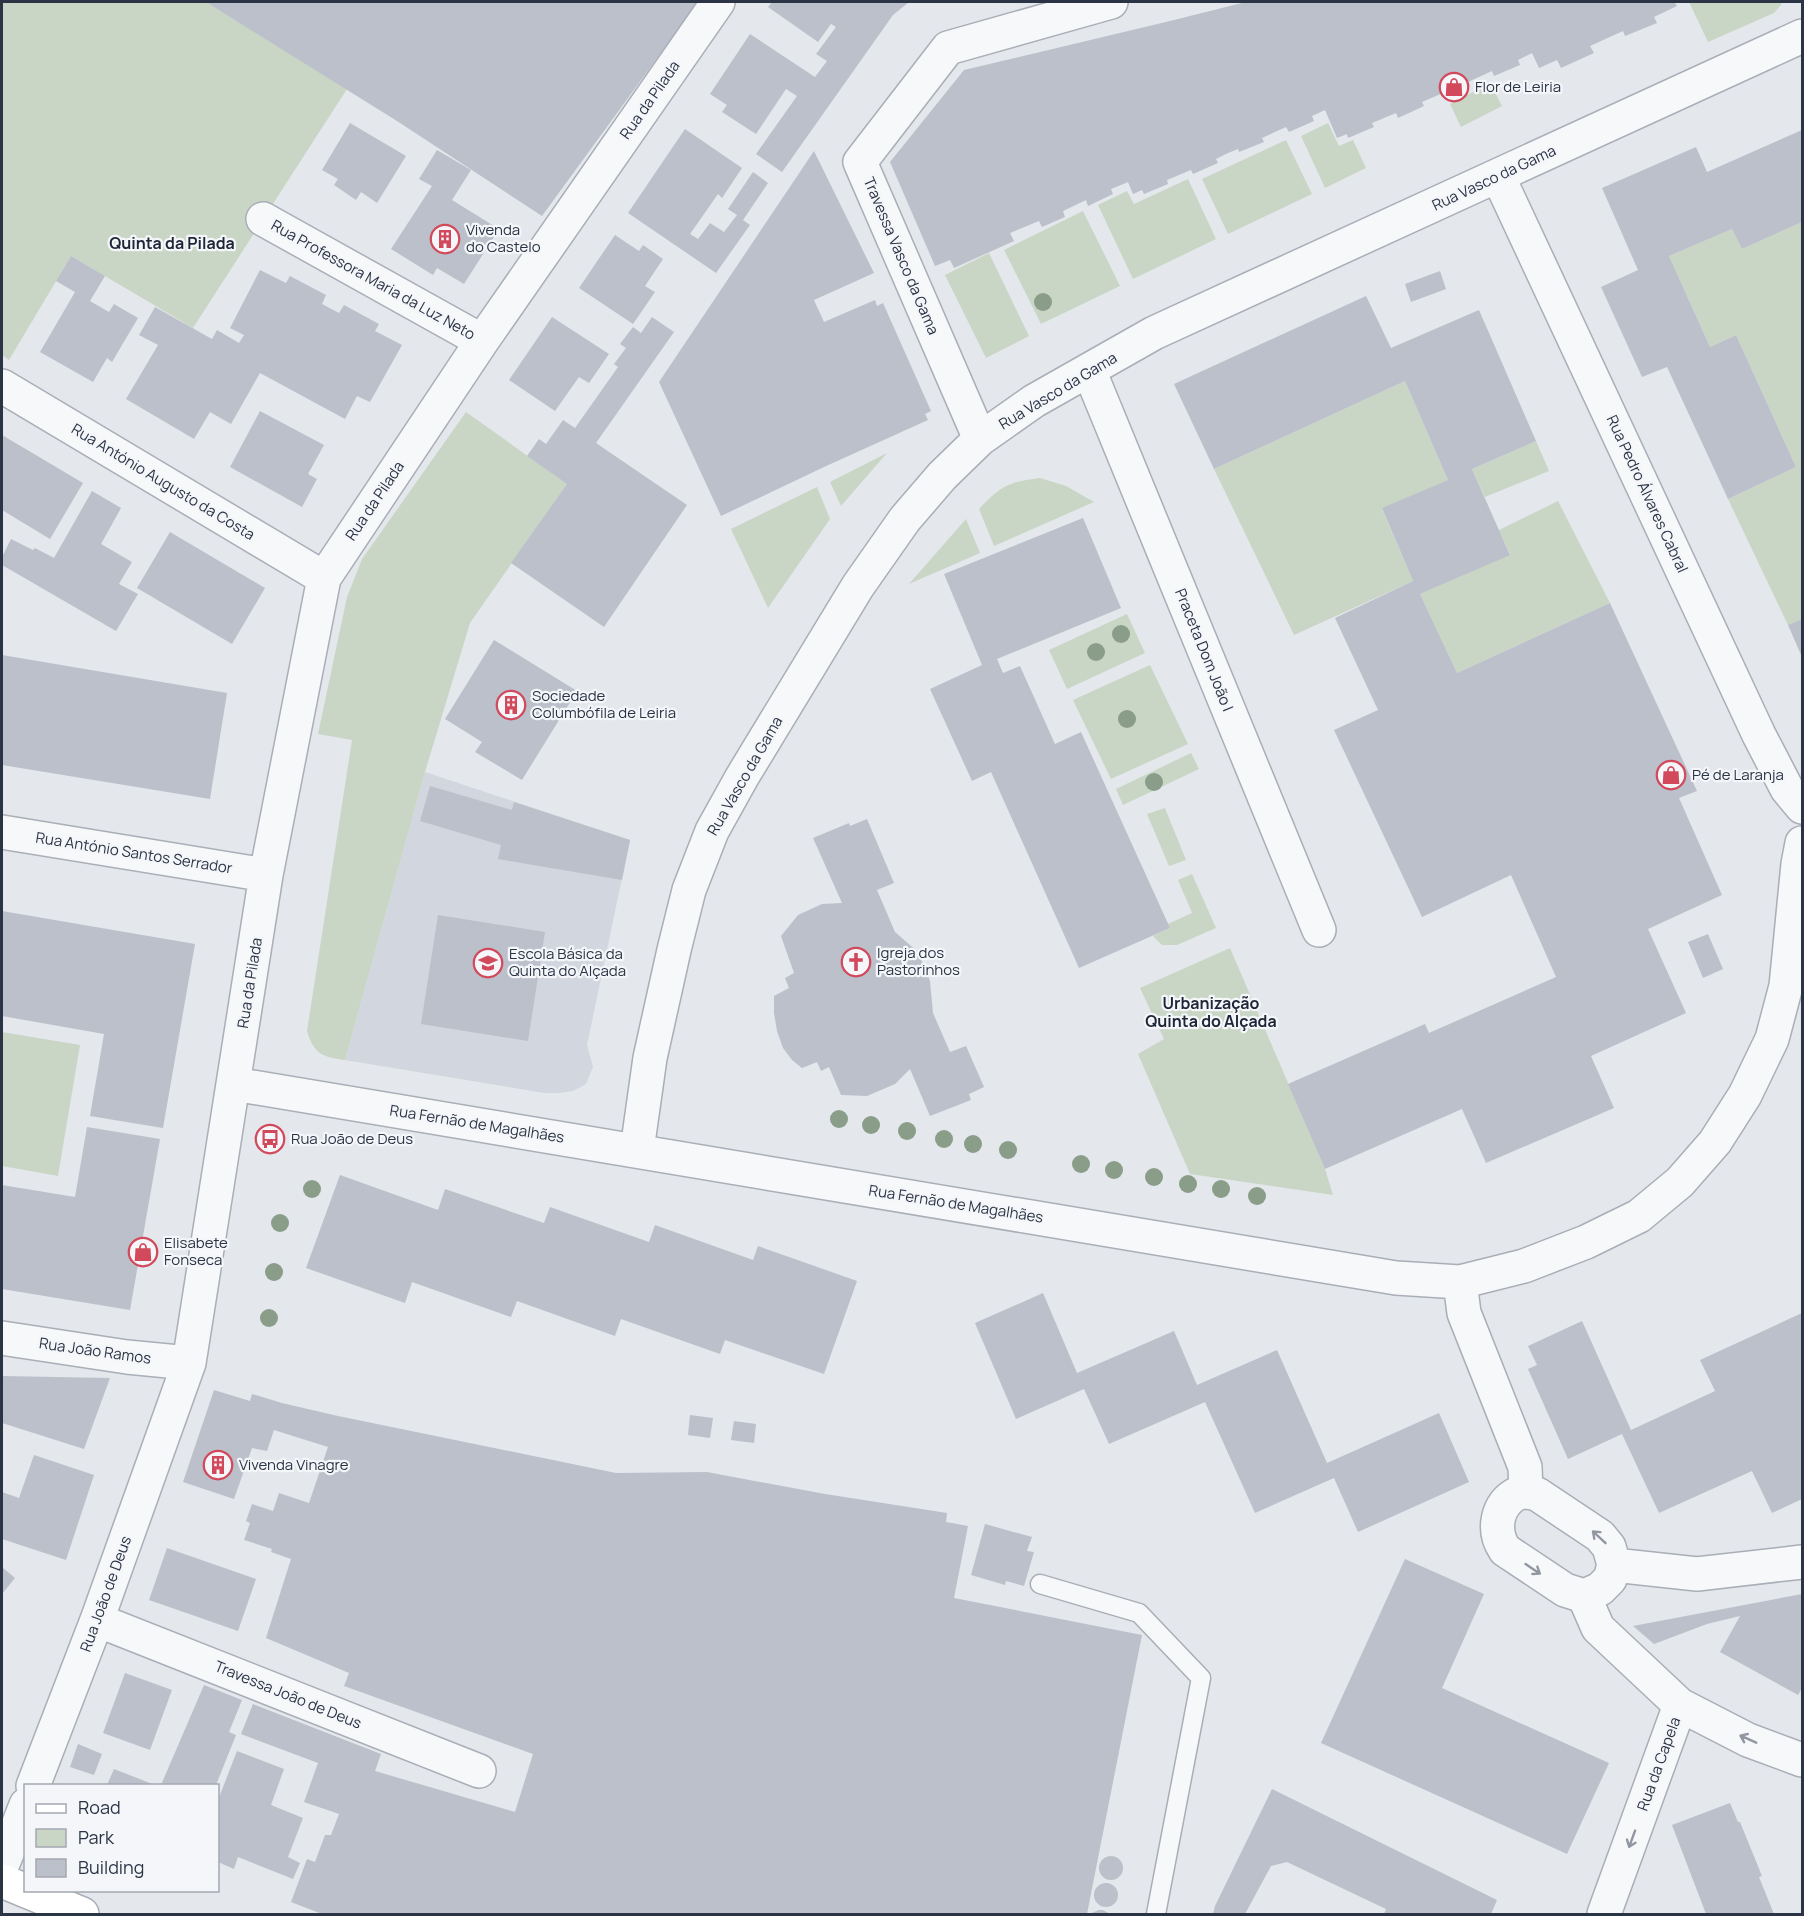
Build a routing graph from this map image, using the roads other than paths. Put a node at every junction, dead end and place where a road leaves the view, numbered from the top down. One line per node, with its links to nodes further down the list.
1 (718, 2): 6 (street, Rua da Pilada)
2 (1111, 2): 9 (street, Travessa Vasco da Gama)
3 (1803, 36): 4 (street, Rua Vasco da Gama)
4 (1498, 176): 7 (street, Rua Vasco da Gama); 11 (street, Rua Pedro Álvares Cabral)
5 (263, 219): 6 (street, Rua Professora Maria da Luz Neto)
6 (482, 341): 10 (street, Rua da Pilada)
7 (1089, 370): 9 (street, Rua Vasco da Gama); 15 (street, Praceta Dom João I)
8 (2, 386): 10 (street, Rua António Augusto da Costa)
9 (980, 439): 17 (street, Rua Vasco da Gama)
10 (324, 578): 14 (street, Rua da Pilada)
11 (1803, 807)
12 (2, 832): 14 (street, Rua António Santos Serrador)
13 (1803, 843): 18 (street)
14 (266, 875): 16 (street, Rua da Pilada)
15 (1319, 930)
16 (234, 1084): 17 (street, Rua Fernão de Magalhães); 20 (street, Rua João de Deus)
17 (637, 1150): 18 (street, Rua Fernão de Magalhães)
18 (1460, 1282): 21 (street)
19 (2, 1338): 20 (street, Rua João Ramos)
20 (189, 1362): 26 (street, Rua João de Deus)
21 (1526, 1492): 23 (street, one-way to 21); 25 (street, one-way to 25)
22 (1803, 1562): 23 (street)
23 (1614, 1565): 25 (street)
24 (1040, 1584): 37 (lane)
25 (1584, 1596): 27 (street)
26 (97, 1620): 29 (street, Travessa João de Deus); 30 (street, Rua João de Deus)
27 (1680, 1705): 28 (street, Rua da Capela, one-way to 27); 38 (street, Rua da Capela, one-way to 38)
28 (1803, 1760)
29 (479, 1771)
30 (33, 1784)
31 (24, 1810): 32 (street)
32 (2, 1866)
33 (2, 1881): 34 (main road)
34 (24, 1890)
35 (29, 1892): 36 (main road)
36 (82, 1914)
37 (1156, 1914)
38 (1604, 1914)

